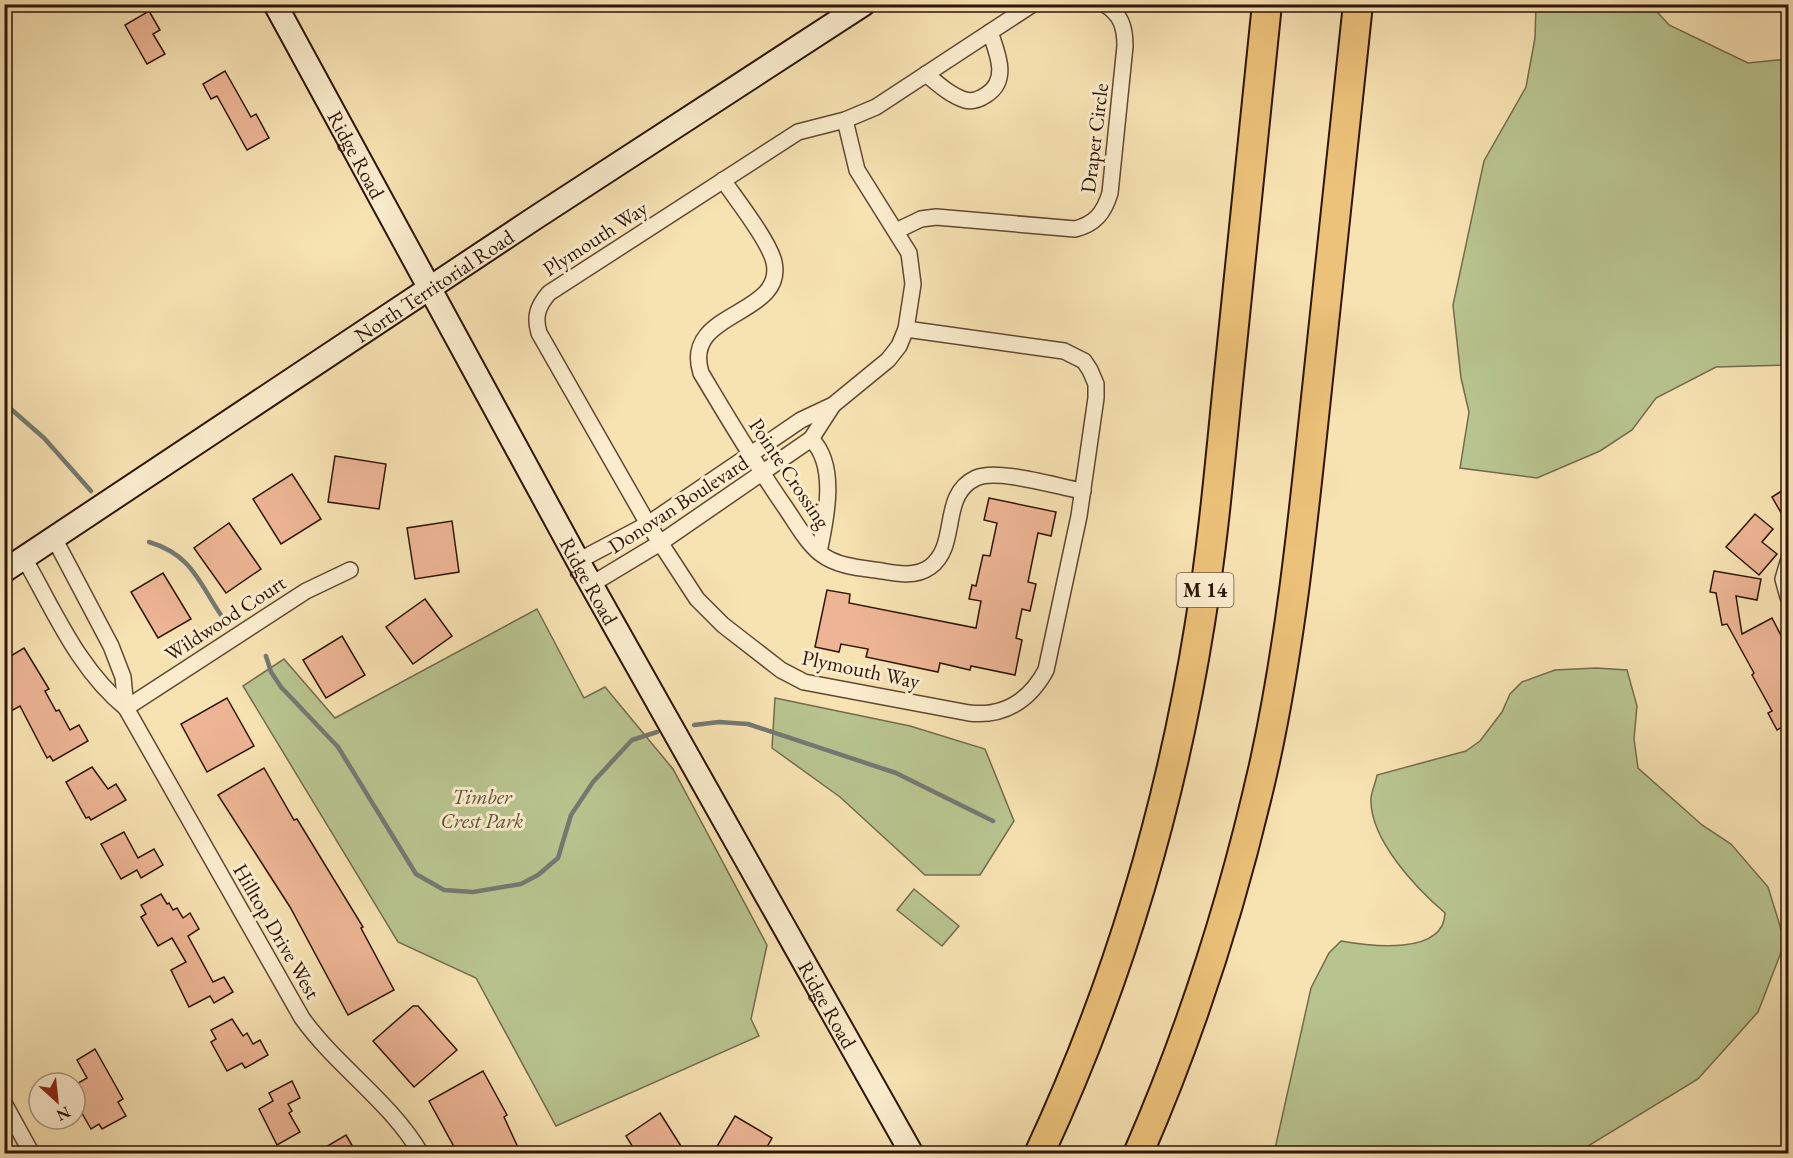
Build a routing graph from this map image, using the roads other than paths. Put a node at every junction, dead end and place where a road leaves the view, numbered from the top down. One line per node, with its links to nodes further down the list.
1 (275, 4): 12 (street, Ridge Road)
2 (864, 4): 12 (street, North Territorial Road)
3 (1033, 4): 7 (street)
4 (1104, 4): 11 (street, Draper Circle)
5 (1267, 4): 35 (highway, M 14)
6 (1358, 4): 36 (highway)
7 (990, 32): 8 (street); 8 (street)
8 (926, 74): 9 (street)
9 (845, 120): 10 (street, Plymouth Way); 11 (street, Donovan Boulevard)
10 (723, 180): 16 (street, Pointe Crossing); 19 (street, Plymouth Way)
11 (896, 231): 13 (street, Donovan Boulevard)
12 (429, 289): 20 (street, North Territorial Road); 24 (street, Ridge Road)
13 (906, 329): 14 (street, Donovan Boulevard); 18 (street, Plymouth Way)
14 (833, 405): 15 (street, Donovan Boulevard); 16 (street, Donovan Boulevard)
15 (811, 439): 17 (street, Donovan Boulevard); 22 (street)
16 (750, 454): 17 (street, Pointe Crossing); 19 (street, Donovan Boulevard)
17 (762, 474): 21 (street, Donovan Boulevard); 22 (street, Pointe Crossing)
18 (1083, 492): 21 (street, Plymouth Way); 22 (street, Pointe Crossing)
19 (648, 524): 21 (street, Plymouth Way); 24 (street, Donovan Boulevard)
20 (54, 538): 23 (street, North Territorial Road); 30 (street, Hilltop Drive West)
21 (660, 543): 28 (street, Donovan Boulevard)
22 (819, 552)
23 (24, 558): 27 (street, North Territorial Road); 30 (street, Hilltop Drive West)
24 (578, 561): 28 (street, Ridge Road)
25 (1786, 568): 29 (street)
26 (350, 570): 30 (street, Wildwood Court)
27 (4, 571)
28 (592, 584): 34 (street, Ridge Road)
29 (1788, 597)
30 (126, 708): 33 (street, Hilltop Drive West)
31 (4, 1103): 32 (street)
32 (32, 1154)
33 (420, 1154)
34 (912, 1154)
35 (1039, 1154)
36 (1138, 1154)

